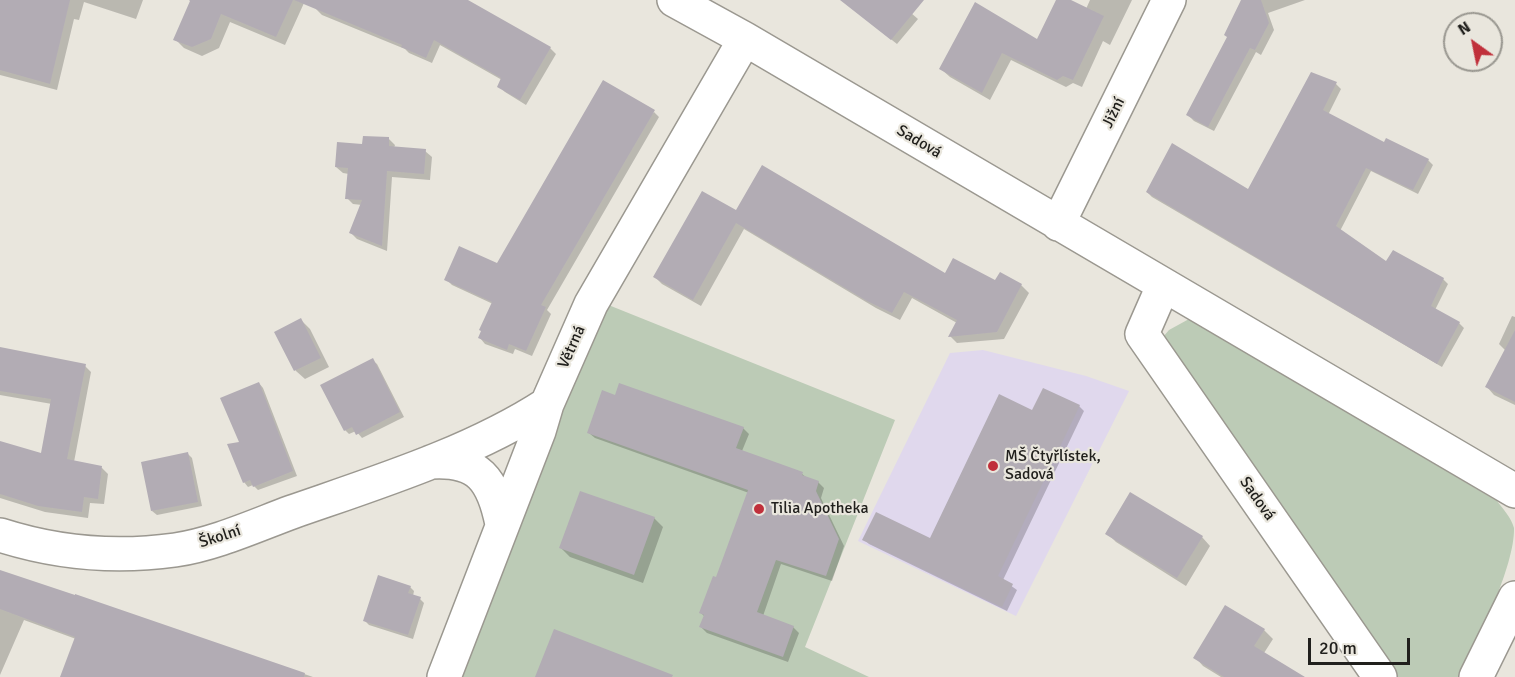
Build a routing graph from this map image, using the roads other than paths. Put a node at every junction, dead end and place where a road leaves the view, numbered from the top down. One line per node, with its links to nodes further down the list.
1 (674, 0): 3 (street, Sadová)
2 (1169, 0): 4 (street, Jižní)
3 (745, 39): 4 (street, Sadová); 6 (street, Větrná)
4 (1058, 224): 5 (street, Sadová)
5 (1163, 286): 8 (street, Sadová); 13 (street, Sadová)
6 (547, 404): 7 (street, Školní); 9 (street, Větrná)
7 (431, 462): 9 (street, Školní); 10 (street, Školní)
8 (1515, 491)
9 (502, 524): 12 (street, Větrná)
10 (0, 535)
11 (1515, 598): 14 (street)
12 (444, 677)
13 (1380, 677)
14 (1476, 677)

